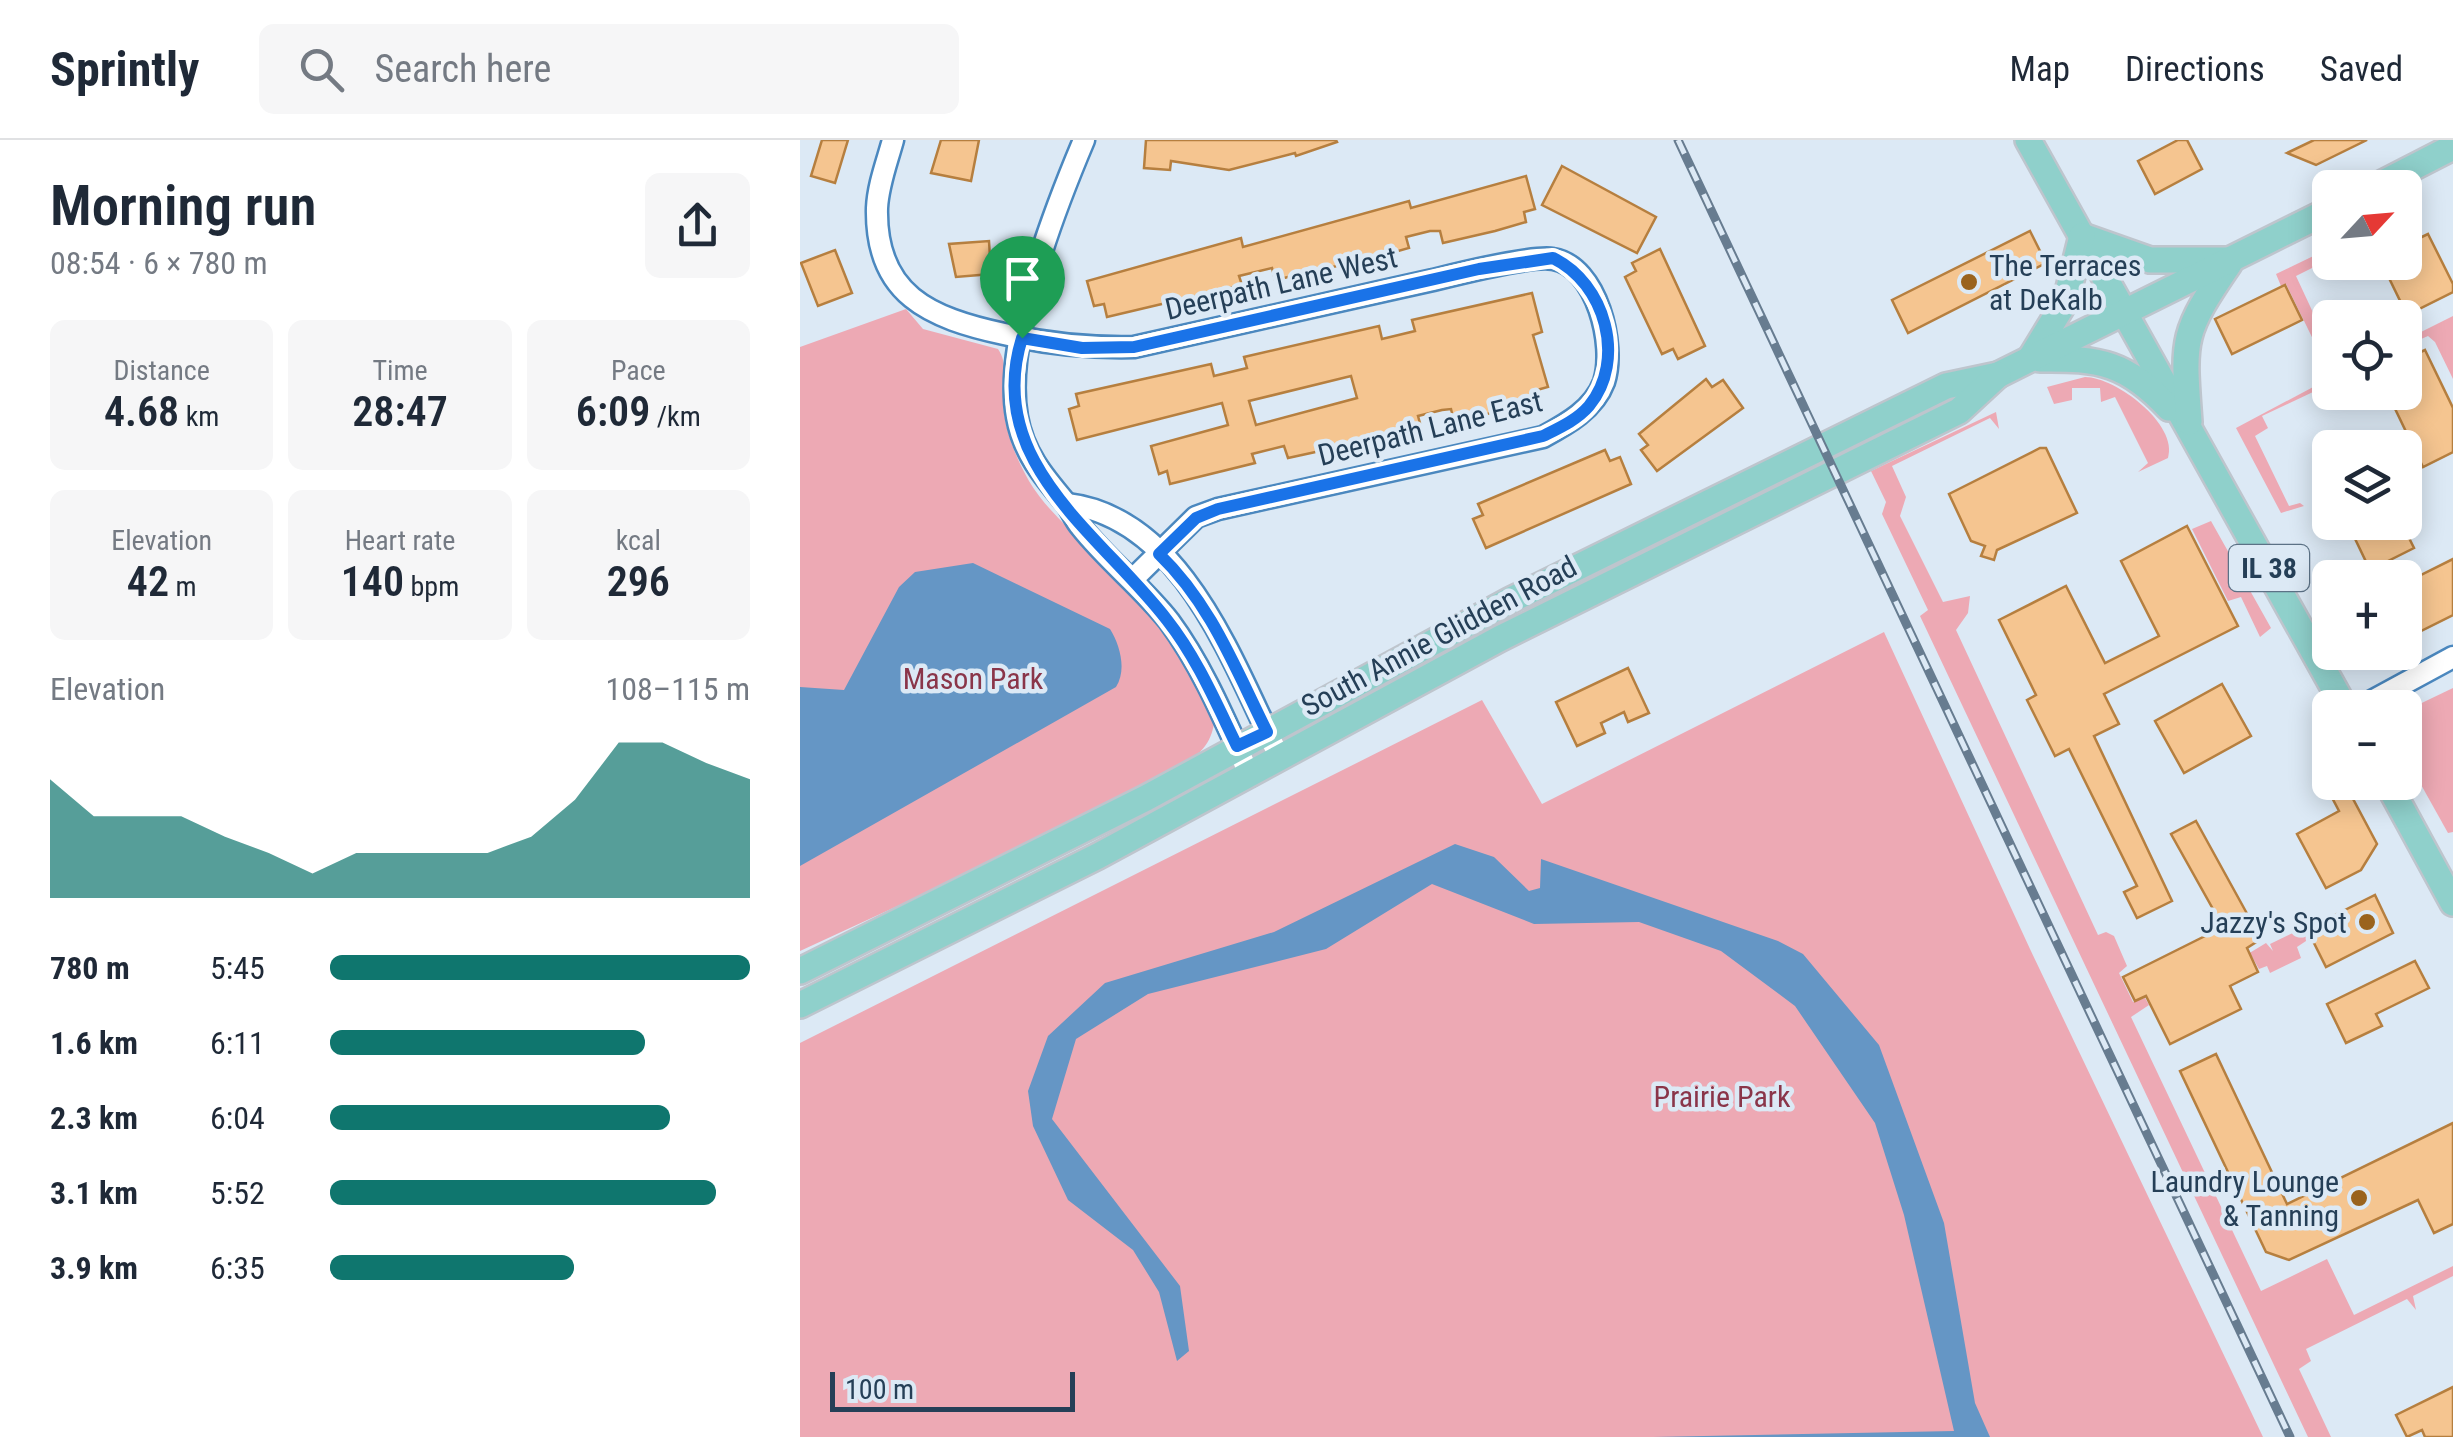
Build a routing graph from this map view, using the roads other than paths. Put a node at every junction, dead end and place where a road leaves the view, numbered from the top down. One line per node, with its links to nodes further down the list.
1 (893, 140): 11 (street, Deerpath Lane West)
2 (1084, 140): 11 (street)
3 (2028, 140): 7 (main road, IL 38)
4 (2453, 147): 5 (main road)
5 (2408, 170)
6 (2312, 219): 9 (main road, South Annie Glidden Road)
7 (2082, 236): 9 (main road); 10 (main road, IL 38); 12 (main road)
8 (1553, 258): 11 (street, Deerpath Lane West); 16 (street, Deerpath Lane East)
9 (2232, 260): 10 (main road, South Annie Glidden Road); 14 (main road)
10 (2126, 314): 12 (main road, South Annie Glidden Road); 14 (main road, IL 38)
11 (1022, 338): 15 (street)
12 (2030, 360): 13 (main road, South Annie Glidden Road); 14 (main road)
13 (1998, 375): 21 (main road, South Annie Glidden Road); 23 (main road, South Annie Glidden Road)
14 (2190, 430): 19 (main road, IL 38)
15 (1067, 504): 16 (street); 17 (street)
16 (1159, 554): 17 (street, Deerpath Lane East); 21 (street)
17 (1133, 579): 22 (street)
18 (2453, 657): 20 (street)
19 (2335, 690)
20 (2392, 690)
21 (1267, 732): 22 (main road, South Annie Glidden Road); 23 (street)
22 (1237, 746): 24 (street); 27 (main road, South Annie Glidden Road)
23 (1280, 759): 24 (main road, South Annie Glidden Road)
24 (1250, 776): 28 (main road, South Annie Glidden Road)
25 (2397, 800): 26 (main road)
26 (2453, 903)
27 (800, 970)
28 (800, 1004)

